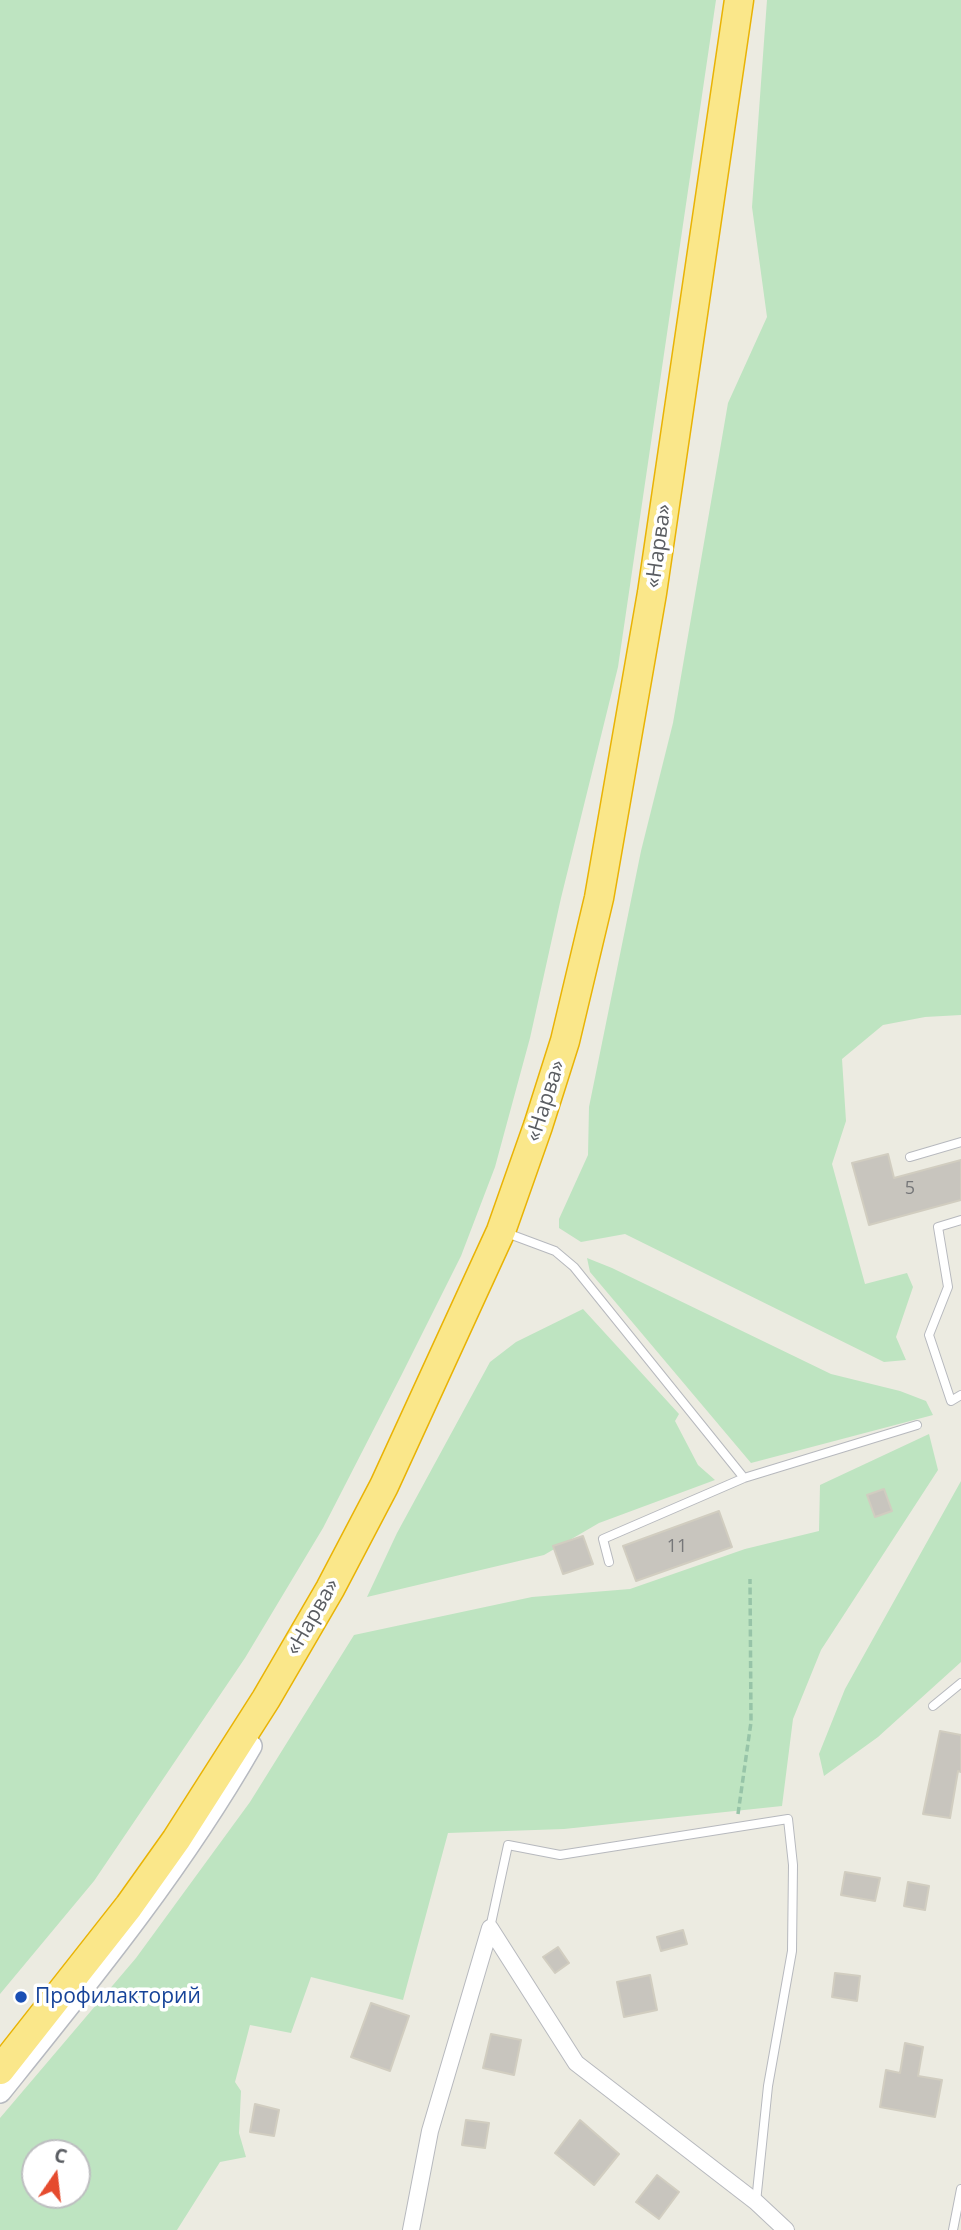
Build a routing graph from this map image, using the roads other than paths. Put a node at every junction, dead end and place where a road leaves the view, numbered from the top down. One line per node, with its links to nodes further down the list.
1 (739, 0): 5 (highway, «Нарва»)
2 (961, 1142): 3 (lane)
3 (910, 1157)
4 (961, 1220): 6 (lane)
5 (501, 1231): 8 (lane); 10 (highway, «Нарва»)
6 (961, 1395)
7 (917, 1425): 8 (lane)
8 (744, 1478): 9 (lane)
9 (608, 1562)
10 (330, 1589): 11 (highway, «Нарва»); 17 (main road)
11 (303, 1635): 15 (highway); 16 (highway, «Нарва»)
12 (961, 1683): 13 (lane)
13 (933, 1706)
14 (490, 1928): 19 (street); 19 (lane); 20 (street)
15 (0, 2048)
16 (0, 2070)
17 (0, 2092)
18 (961, 2189): 22 (lane)
19 (756, 2202): 21 (street)
20 (411, 2230)
21 (786, 2230)
22 (953, 2230)

